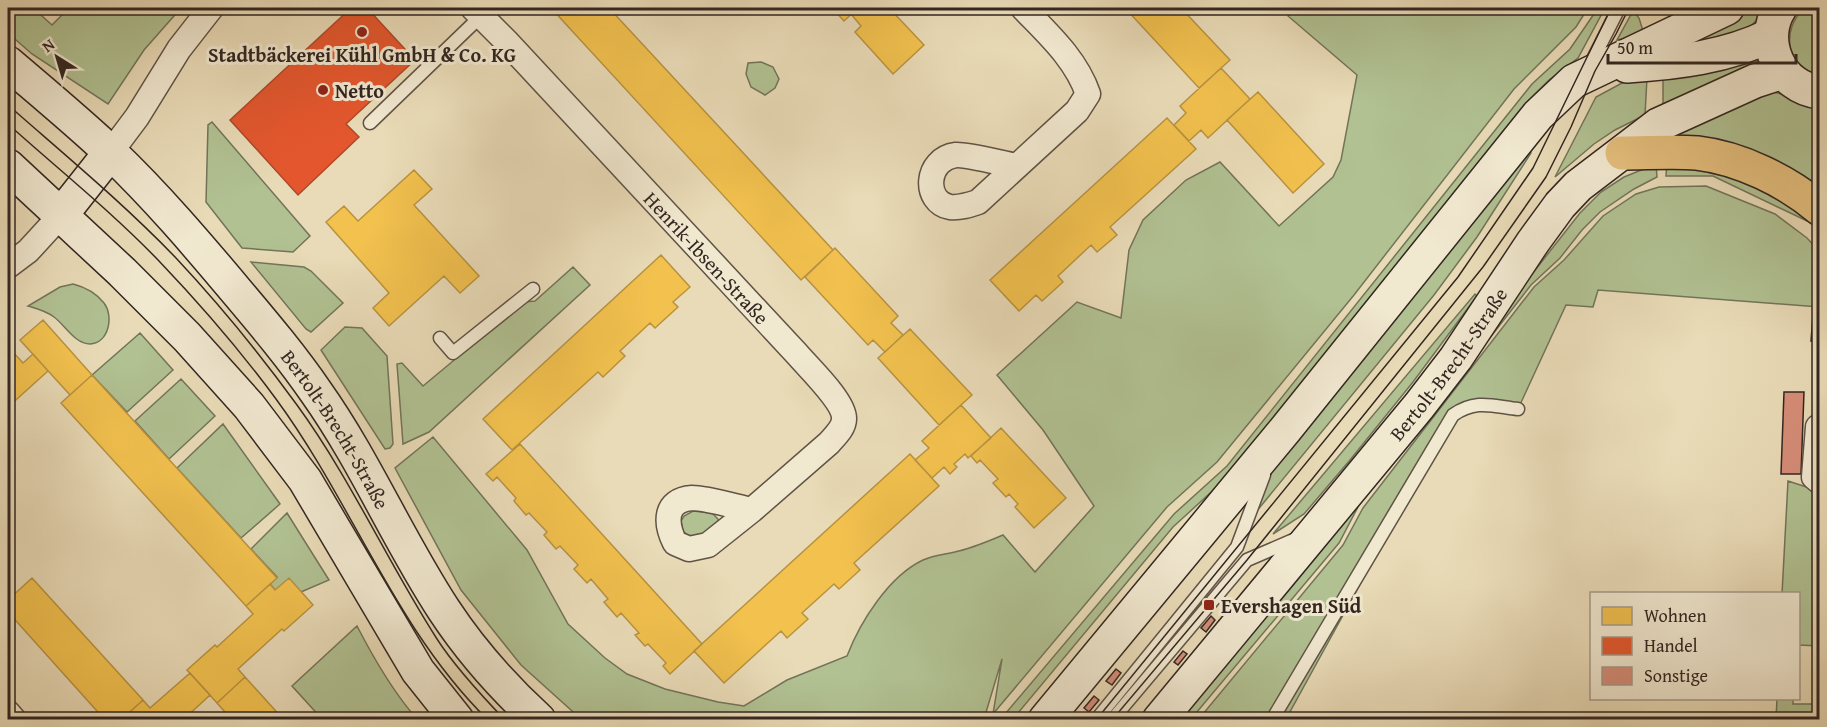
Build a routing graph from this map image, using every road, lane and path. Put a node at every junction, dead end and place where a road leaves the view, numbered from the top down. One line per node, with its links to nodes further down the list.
1 (211, 8): 12 (street)
2 (1023, 8): 15 (street)
3 (1619, 8): 8 (lane)
4 (1727, 8): 8 (main road)
5 (476, 12): 11 (lane); 25 (street, Henrik-Ibsen-Straße)
6 (1775, 21): 8 (main road); 9 (main road)
7 (8, 63): 12 (main road, Bertolt-Brecht-Straße)
8 (1595, 71): 23 (main road)
9 (1783, 72): 10 (main road); 13 (main road, Bertolt-Brecht-Straße)
10 (1820, 92)
11 (370, 123)
12 (110, 153): 17 (main road); 30 (main road, Bertolt-Brecht-Straße)
13 (1622, 153): 16 (highway); 26 (main road, Bertolt-Brecht-Straße)
14 (8, 166): 17 (main road)
15 (1017, 166)
16 (1820, 209)
17 (61, 215): 18 (street); 29 (main road)
18 (8, 266)
19 (533, 289): 20 (lane)
20 (440, 338)
21 (1518, 409): 35 (lane)
22 (1818, 427): 24 (street)
23 (1284, 430): 31 (main road); 32 (lane)
24 (1820, 482)
25 (752, 510)
26 (1318, 529): 33 (lane); 34 (main road, Bertolt-Brecht-Straße)
27 (8, 713): 28 (street)
28 (14, 720)
29 (457, 720)
30 (539, 720)
31 (1045, 720)
32 (1095, 720)
33 (1112, 720)
34 (1159, 720)
35 (1272, 720)

